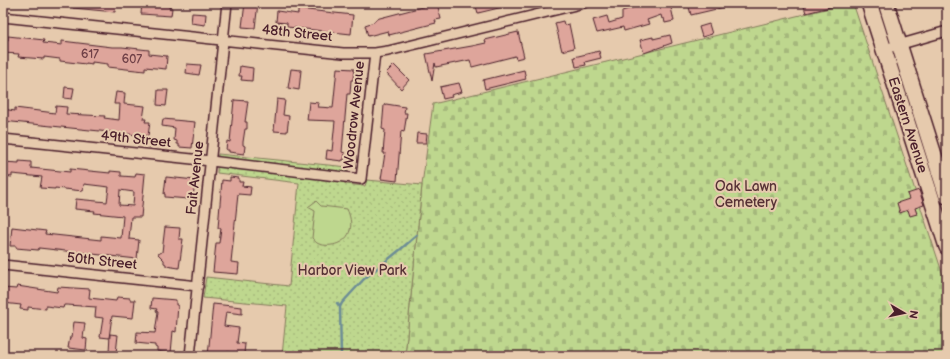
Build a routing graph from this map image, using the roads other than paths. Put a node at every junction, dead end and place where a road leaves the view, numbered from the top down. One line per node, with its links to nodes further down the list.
1 (227, 3): 7 (street, Fait Avenue)
2 (584, 3): 10 (street, 48th Street)
3 (869, 3): 9 (main road, Eastern Avenue)
4 (886, 3): 8 (main road, Eastern Avenue)
5 (3, 17): 7 (street, 48th Street)
6 (947, 31): 8 (street)
7 (224, 39): 10 (street, 48th Street); 12 (street, Fait Avenue)
8 (899, 44): 9 (street); 14 (main road, Eastern Avenue)
9 (884, 49): 15 (main road, Eastern Avenue)
10 (375, 53): 13 (street, Woodrow Avenue)
11 (3, 139): 12 (street, 49th Street)
12 (211, 161): 13 (street, 49th Street); 17 (street, Fait Avenue)
13 (361, 179)
14 (947, 196)
15 (947, 247)
16 (3, 265): 17 (street, 50th Street)
17 (198, 286): 18 (street, Fait Avenue)
18 (190, 356)

